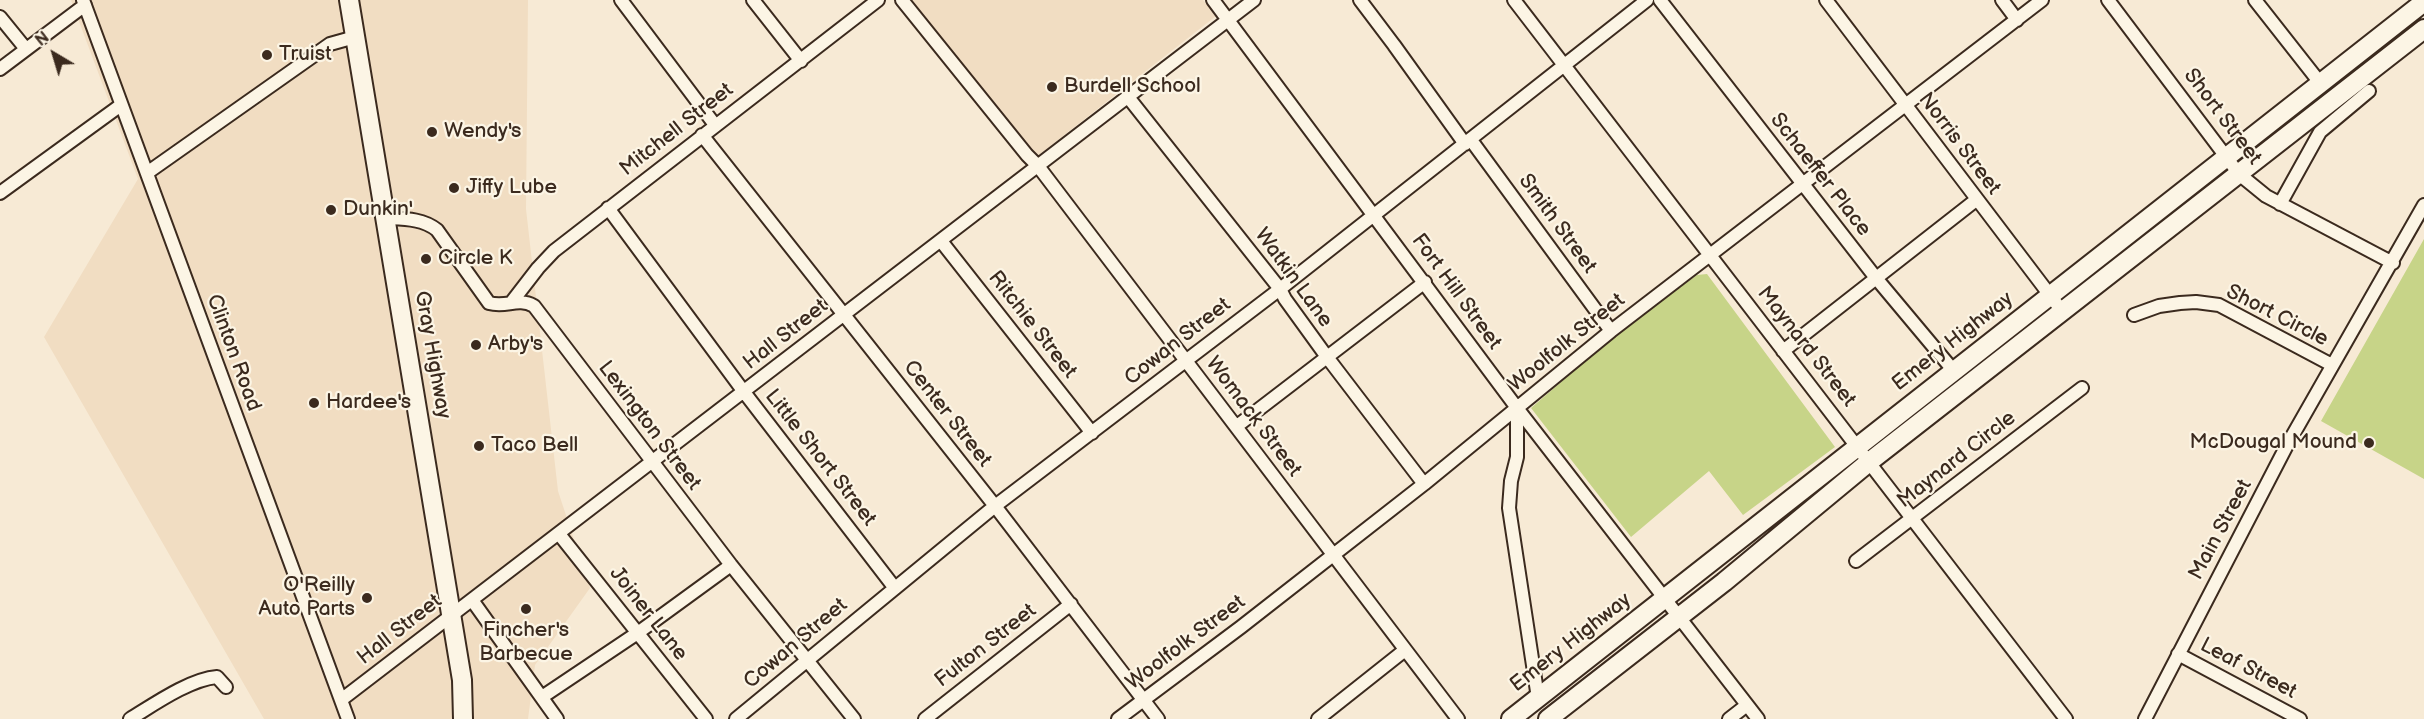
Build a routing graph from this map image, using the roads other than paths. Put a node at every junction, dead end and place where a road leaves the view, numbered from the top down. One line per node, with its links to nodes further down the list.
1 (349, 0): 23 (highway, Gray Highway)
2 (621, 0): 33 (street)
3 (753, 0): 25 (street)
4 (878, 0): 25 (street, Mitchell Street)
5 (902, 0): 37 (street, Womack Street)
6 (1213, 0): 20 (street, Fort Hill Street)
7 (1254, 0): 20 (street, Hall Street)
8 (1360, 0): 35 (street, Smith Street)
9 (1514, 0): 26 (street, Maynard Street)
10 (1647, 0): 26 (street, Cowan Street)
11 (1660, 0): 40 (street, Schaeffer Place)
12 (1826, 0): 32 (street, Norris Street)
13 (2002, 0): 21 (street)
14 (2042, 0): 21 (street, Woolfolk Street)
15 (2108, 0): 36 (street, Short Street)
16 (2256, 0): 28 (street)
17 (84, 2): 24 (street); 31 (street, Clinton Road)
18 (2416, 4): 28 (highway, Emery Highway)
19 (0, 17): 24 (street)
20 (1229, 20): 30 (street, Hall Street); 46 (street, Fort Hill Street)
21 (2017, 20): 32 (street, Woolfolk Street)
22 (2424, 28): 39 (highway, Emery Highway)
23 (355, 37): 38 (street); 47 (highway, Gray Highway)
24 (26, 49): 27 (street)
25 (801, 61): 33 (street, Mitchell Street)
26 (1564, 65): 35 (street, Cowan Street); 49 (street, Maynard Street)
27 (0, 69)
28 (2321, 84): 36 (highway, Emery Highway)
29 (2369, 91): 43 (street)
30 (1128, 97): 37 (street, Hall Street); 53 (street, Watkin Lane)
31 (122, 105): 38 (street, Clinton Road); 41 (street)
32 (1906, 106): 40 (street, Woolfolk Street); 42 (street, Norris Street)
33 (715, 125): 34 (street, Mitchell Street)
34 (702, 135): 45 (street, Mitchell Street); 57 (street, Center Street)
35 (1468, 142): 46 (street, Cowan Street); 59 (street, Smith Street)
36 (2226, 158): 39 (street, Short Street); 54 (highway, Emery Highway)
37 (1038, 166): 48 (street, Hall Street); 62 (street, Womack Street)
38 (147, 173): 96 (street, Clinton Road)
39 (2239, 174): 43 (street, Short Street); 56 (highway, Emery Highway)
40 (1803, 185): 49 (street, Woolfolk Street); 51 (street, Schaeffer Place)
41 (0, 194)
42 (1976, 200): 51 (street); 54 (street, Norris Street)
43 (2280, 204): 50 (street, Short Street)
44 (2424, 205): 50 (street, Main Street)
45 (608, 208): 55 (street, Mitchell Street); 66 (street, Little Short Street)
46 (1375, 214): 52 (street, Fort Hill Street); 53 (street, Cowan Street)
47 (384, 218): 55 (street, Lexington Street); 86 (highway, Gray Highway)
48 (940, 241): 57 (street, Hall Street); 69 (street, Ritchie Street)
49 (1711, 255): 59 (street, Woolfolk Street); 60 (street, Maynard Street)
50 (2393, 263): 63 (street, Main Street)
51 (1876, 278): 60 (street); 64 (street, Schaeffer Place)
52 (1425, 282): 61 (street); 67 (street, Fort Hill Street)
53 (1280, 289): 61 (street, Watkin Lane); 62 (street, Cowan Street)
54 (2049, 295): 56 (street, Norris Street); 64 (highway, Emery Highway)
55 (512, 303): 73 (street, Lexington Street)
56 (2062, 311): 74 (highway, Emery Highway)
57 (844, 315): 66 (street, Hall Street); 76 (street, Center Street)
58 (2134, 315): 63 (street, Short Circle)
59 (1611, 331): 67 (street, Woolfolk Street)
60 (1783, 351): 71 (street, Maynard Street)
61 (1327, 357): 68 (street); 75 (street, Watkin Lane)
62 (1186, 361): 68 (street, Womack Street); 69 (street, Cowan Street)
63 (2332, 365): 90 (street, Main Street)
64 (1953, 370): 71 (highway, Emery Highway)
65 (2082, 388): 77 (street, Maynard Circle)
66 (744, 392): 73 (street, Hall Street); 82 (street, Little Short Street)
67 (1517, 408): 70 (street, Fort Hill Street); 72 (street); 75 (street, Woolfolk Street)
68 (1237, 426): 79 (street, Womack Street)
69 (1092, 433): 76 (street, Cowan Street)
70 (1538, 435): 72 (street); 83 (street, Fort Hill Street)
71 (1857, 447): 74 (street, Maynard Street); 83 (highway, Emery Highway)
72 (1516, 457): 94 (street)
73 (651, 462): 78 (street, Hall Street); 81 (street, Lexington Street)
74 (1869, 462): 77 (street, Maynard Street); 87 (highway, Emery Highway)
75 (1424, 484): 79 (street, Woolfolk Street)
76 (995, 506): 82 (street, Cowan Street); 85 (street, Center Street)
77 (1912, 519): 80 (street, Maynard Circle); 114 (street, Maynard Street)
78 (559, 534): 84 (street, Hall Street); 88 (street, Joiner Lane)
79 (1333, 555): 89 (street, Womack Street); 95 (street, Woolfolk Street)
80 (1856, 561)
81 (731, 565): 88 (street); 91 (street, Lexington Street)
82 (894, 586): 91 (street, Cowan Street)
83 (1666, 598): 87 (street, Fort Hill Street); 94 (highway, Emery Highway)
84 (472, 600): 86 (street, Hall Street); 93 (street)
85 (1071, 604): 95 (street, Center Street); 105 (street, Fulton Street)
86 (451, 615): 96 (street, Hall Street); 100 (highway, Gray Highway)
87 (1680, 616): 97 (street, Fort Hill Street); 111 (highway, Emery Highway)
88 (639, 632): 93 (street); 102 (street, Joiner Lane)
89 (1405, 650): 108 (street); 109 (street, Womack Street)
90 (2178, 654): 115 (street, Main Street); 116 (street, Leaf Street)
91 (807, 660): 103 (street, Cowan Street); 104 (street, Lexington Street)
92 (226, 687): 98 (street)
93 (542, 697): 101 (street)
94 (1538, 698): 110 (highway, Emery Highway)
95 (1144, 699): 106 (street, Woolfolk Street); 107 (street, Center Street)
96 (341, 700): 99 (street, Clinton Road)
97 (1748, 705): 112 (street); 113 (street, Fort Hill Street)
98 (130, 719)
99 (348, 719)
100 (463, 719)
101 (557, 719)
102 (706, 719)
103 (736, 719)
104 (854, 719)
105 (925, 719)
106 (1118, 719)
107 (1158, 719)
108 (1318, 719)
109 (1458, 719)
110 (1511, 719)
111 (1548, 719)
112 (1729, 719)
113 (1758, 719)
114 (2066, 719)
115 (2145, 719)
116 (2300, 719)

